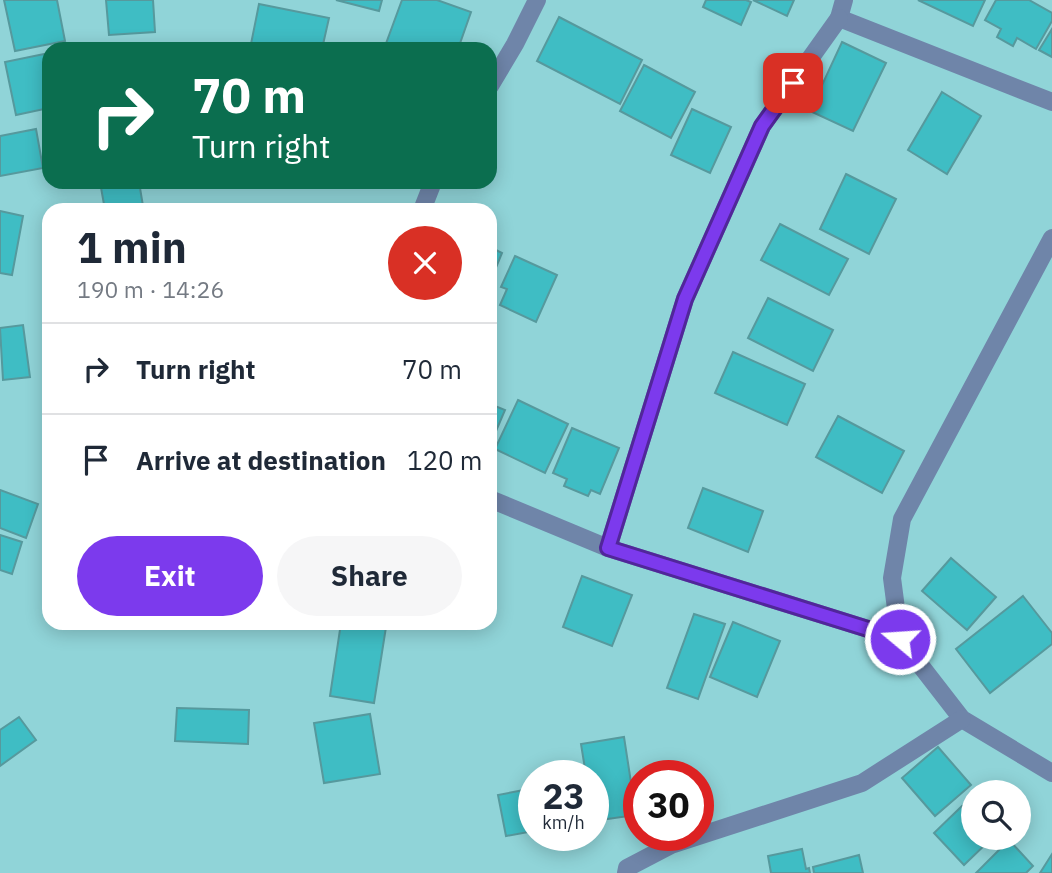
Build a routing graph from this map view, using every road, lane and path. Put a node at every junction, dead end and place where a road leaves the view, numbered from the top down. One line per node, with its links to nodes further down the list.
1 (537, 0): 4 (street)
2 (844, 0): 3 (street)
3 (839, 18): 5 (street); 8 (street)
4 (497, 74)
5 (1052, 102)
6 (1052, 238): 9 (street)
7 (497, 502): 8 (street)
8 (608, 548): 9 (street)
9 (900, 639): 10 (street)
10 (962, 719): 11 (street); 12 (street)
11 (1052, 773)
12 (626, 870): 13 (street)
13 (608, 873)

